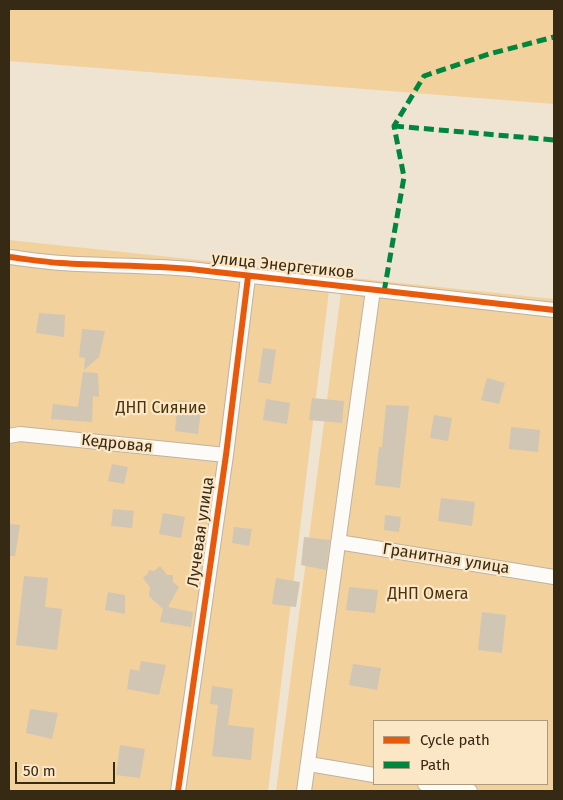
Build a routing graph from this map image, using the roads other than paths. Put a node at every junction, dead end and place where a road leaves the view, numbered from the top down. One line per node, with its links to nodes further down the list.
1 (9, 257): 2 (street, улица Энергетиков)
2 (248, 276): 3 (street, улица Энергетиков); 6 (street, Лучевая улица)
3 (373, 290): 4 (street, улица Энергетиков); 7 (street)
4 (554, 310)
5 (9, 436): 6 (street, Кедровая)
6 (226, 455): 12 (street, Лучевая улица)
7 (338, 542): 8 (street, Гранитная улица); 9 (street)
8 (554, 577)
9 (309, 764): 10 (street); 13 (street)
10 (373, 775)
11 (431, 785): 14 (street)
12 (178, 791)
13 (304, 791)
14 (470, 791)

